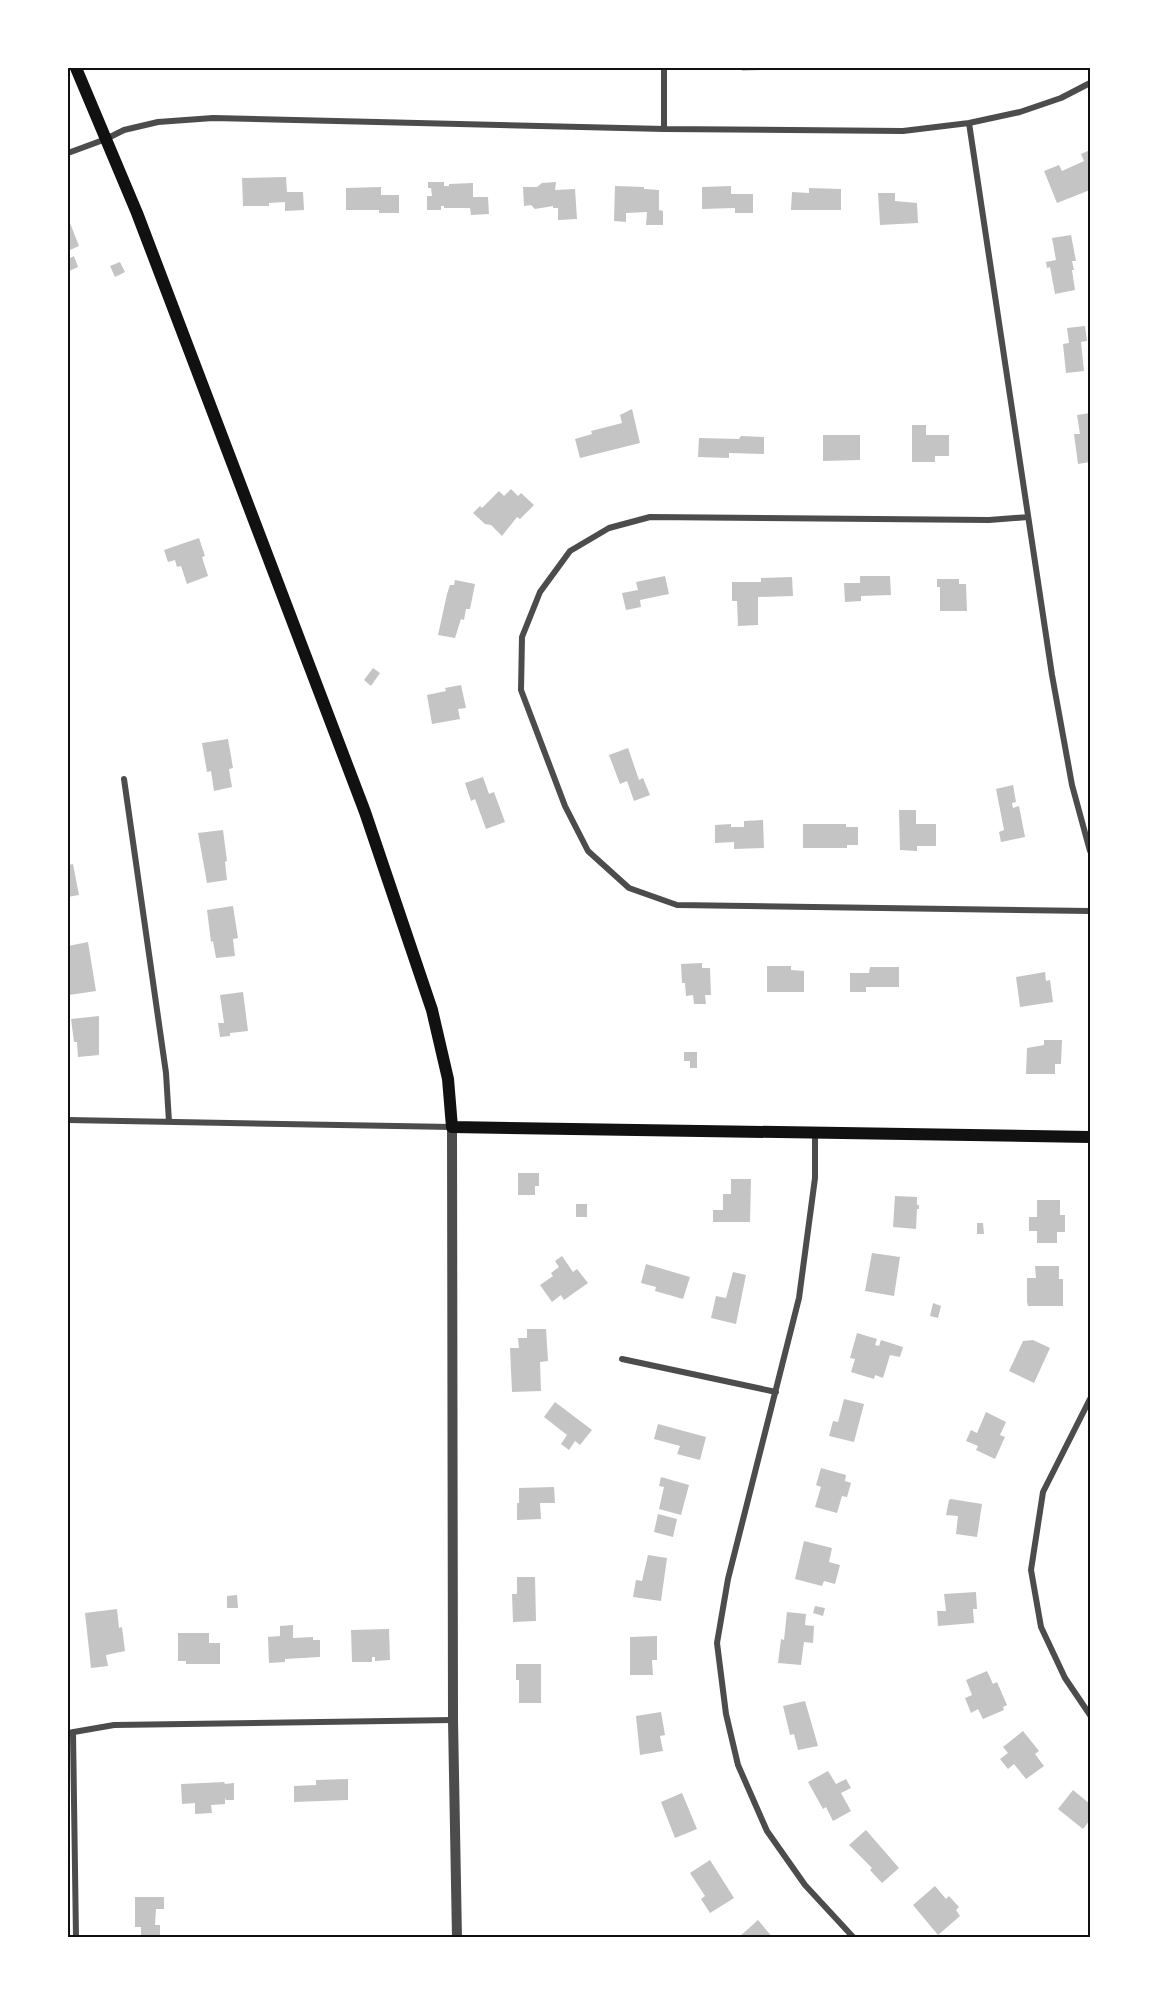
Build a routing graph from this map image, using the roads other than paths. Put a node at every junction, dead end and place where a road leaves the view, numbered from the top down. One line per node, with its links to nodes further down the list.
1 (76, 68): 6 (main road)
2 (664, 68): 5 (street)
3 (1090, 83): 4 (street)
4 (969, 123): 5 (street); 8 (street)
5 (664, 129): 6 (street)
6 (106, 139): 7 (street); 14 (main road)
7 (68, 153)
8 (1028, 517): 10 (street); 11 (street)
9 (124, 779): 13 (street)
10 (1090, 851)
11 (1090, 911)
12 (68, 1120): 13 (street)
13 (169, 1122): 14 (street)
14 (452, 1127): 15 (main road); 21 (street)
15 (815, 1132): 16 (main road); 18 (street)
16 (1090, 1137)
17 (622, 1359): 18 (street)
18 (776, 1392): 25 (street)
19 (1090, 1399): 20 (street)
20 (1090, 1715)
21 (453, 1720): 22 (street); 24 (street)
22 (70, 1733): 23 (street)
23 (75, 1938)
24 (457, 1938)
25 (854, 1938)

